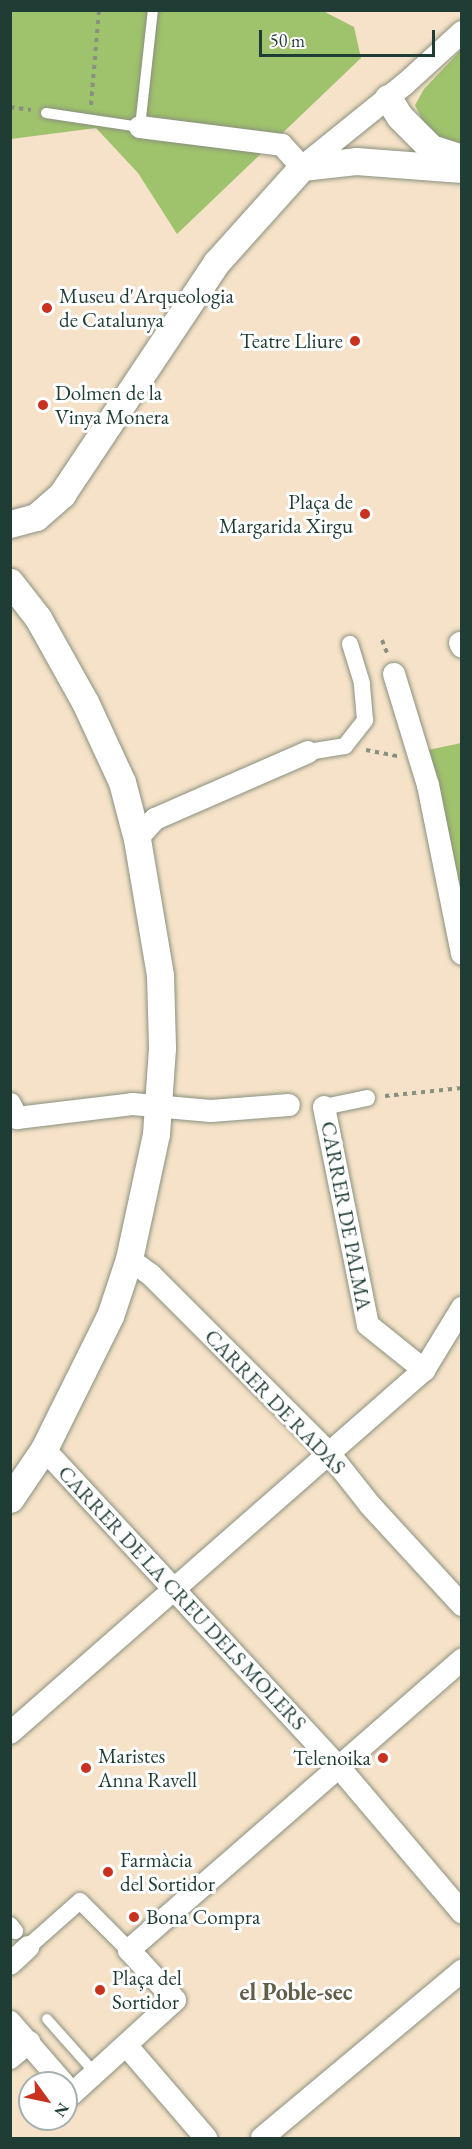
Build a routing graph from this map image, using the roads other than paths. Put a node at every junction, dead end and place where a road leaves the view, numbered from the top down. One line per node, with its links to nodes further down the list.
1 (153, 10): 5 (lane)
2 (462, 32): 3 (street)
3 (388, 98): 6 (street); 7 (street)
4 (46, 113): 5 (lane)
5 (140, 127): 7 (street)
6 (462, 158)
7 (302, 167): 8 (street); 9 (street)
8 (462, 169)
9 (10, 524)
10 (10, 582): 14 (street)
11 (350, 645): 13 (street)
12 (394, 674): 15 (street)
13 (308, 752): 14 (street)
14 (137, 839): 19 (street)
15 (462, 954)
16 (367, 1098): 18 (street)
17 (290, 1105): 19 (street)
18 (324, 1107): 23 (street, CARRER DE PALMA)
19 (159, 1108): 20 (street); 21 (street)
20 (14, 1111)
21 (129, 1259): 24 (street); 25 (street, CARRER DE RADAS)
22 (462, 1308): 23 (street)
23 (424, 1371): 25 (street)
24 (44, 1449): 26 (street); 27 (street, CARRER DE LA CREU DELS MOLERS)
25 (329, 1453): 27 (street); 28 (street, CARRER DE RADAS)
26 (10, 1499)
27 (174, 1589): 30 (street); 31 (street, CARRER DE LA CREU DELS MOLERS)
28 (462, 1605)
29 (462, 1660): 31 (street)
30 (10, 1733)
31 (338, 1766): 32 (street, CARRER DE LA CREU DELS MOLERS); 34 (street)
32 (462, 1912)
33 (18, 1934): 34 (street); 35 (street)
34 (129, 1950): 40 (street)
35 (10, 1965)
36 (462, 1971): 46 (street)
37 (47, 2019): 43 (lane)
38 (10, 2022): 39 (street)
39 (29, 2042): 41 (street); 42 (street)
40 (126, 2045): 43 (street); 45 (street)
41 (10, 2058)
42 (53, 2071)
43 (95, 2073): 44 (street)
44 (78, 2089)
45 (206, 2139)
46 (262, 2139)

